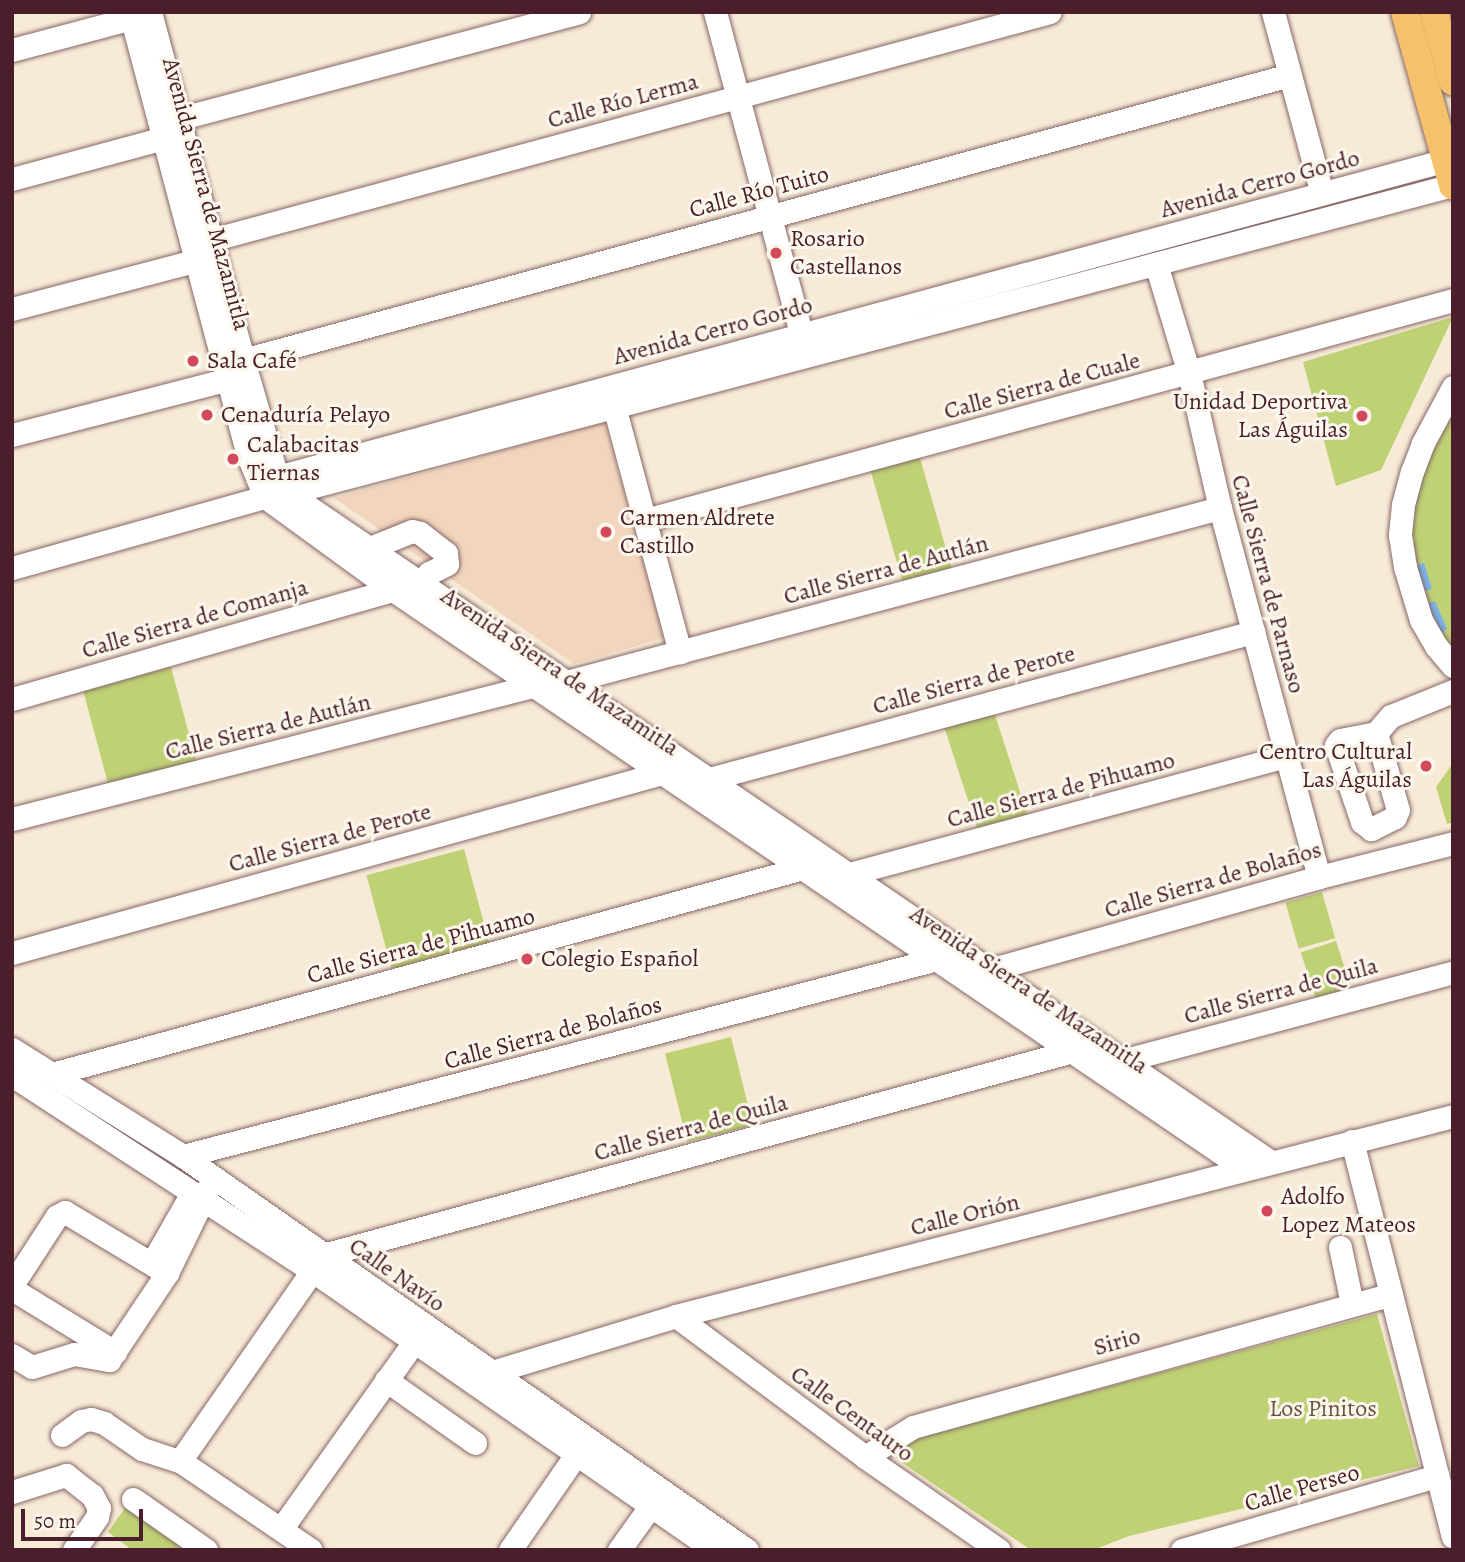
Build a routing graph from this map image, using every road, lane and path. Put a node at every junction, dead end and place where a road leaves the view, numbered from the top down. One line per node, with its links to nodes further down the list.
1 (579, 12): 12 (street)
2 (715, 12): 11 (street)
3 (1050, 12): 11 (street, Calle Río Lerma)
4 (1273, 12): 9 (street)
5 (1405, 12): 14 (main road)
6 (1434, 12): 10 (main road)
7 (137, 14): 8 (street); 12 (street, Avenida Sierra de Mazamitla); 13 (street, Avenida Sierra de Mazamitla)
8 (12, 50)
9 (1290, 75): 16 (street); 17 (street, Calle Río Tuito)
10 (1452, 83)
11 (737, 97): 17 (street); 18 (street, Calle Río Lerma)
12 (178, 119): 18 (street, Avenida Sierra de Mazamitla)
13 (164, 138): 15 (street); 19 (street, Avenida Sierra de Mazamitla)
14 (1449, 172): 16 (street, Avenida Cerro Gordo); 20 (street, Avenida Cerro Gordo)
15 (12, 179)
16 (1322, 194): 21 (street, Avenida Cerro Gordo)
17 (770, 217): 25 (street); 26 (street, Calle Río Tuito)
18 (211, 240): 24 (street, Avenida Sierra de Mazamitla)
19 (197, 260): 23 (street); 24 (street, Avenida Sierra de Mazamitla)
20 (1156, 264): 21 (street, Avenida Cerro Gordo); 27 (street, Calle Sierra de Parnaso)
21 (993, 294): 25 (street, Avenida Cerro Gordo); 30 (street, Avenida Cerro Gordo)
22 (1453, 300): 27 (street, Calle Sierra de Cuale)
23 (12, 309)
24 (223, 324): 26 (street, Avenida Sierra de Mazamitla); 28 (street, Avenida Sierra de Mazamitla)
25 (801, 334): 32 (street, Avenida Cerro Gordo)
26 (243, 360): 33 (street, Avenida Sierra de Mazamitla)
27 (1189, 373): 35 (street, Calle Sierra de Parnaso); 36 (street, Calle Sierra de Cuale)
28 (228, 379): 31 (street); 34 (street, Avenida Sierra de Mazamitla)
29 (1453, 387): 43 (street)
30 (614, 406): 32 (street, Avenida Cerro Gordo); 36 (street)
31 (12, 435)
32 (456, 439): 33 (street, Avenida Cerro Gordo)
33 (283, 485): 37 (street, Avenida Sierra de Mazamitla)
34 (265, 497): 37 (street, Avenida Sierra de Mazamitla); 38 (street)
35 (1220, 508): 41 (street, Calle Sierra de Parnaso); 42 (street, Calle Sierra de Autlán)
36 (645, 520): 42 (street)
37 (355, 546): 39 (street, Avenida Sierra de Mazamitla); 39 (street); 40 (street, Avenida Sierra de Mazamitla)
38 (12, 568)
39 (421, 582): 44 (street, Avenida Sierra de Mazamitla)
40 (393, 590): 45 (street, Avenida Sierra de Mazamitla); 47 (street, Calle Sierra de Comanja)
41 (1253, 632): 49 (street, Calle Sierra de Parnaso); 51 (street, Calle Sierra de Perote)
42 (680, 652): 44 (street, Calle Sierra de Autlán)
43 (1453, 666)
44 (566, 682): 51 (street, Avenida Sierra de Mazamitla)
45 (536, 685): 50 (street, Avenida Sierra de Mazamitla); 53 (street, Calle Sierra de Autlán)
46 (1453, 691): 48 (street)
47 (12, 699)
48 (1376, 733)
49 (1286, 756): 56 (street, Calle Sierra de Pihuamo); 57 (street, Calle Sierra de Parnaso)
50 (662, 773): 52 (street, Avenida Sierra de Mazamitla); 58 (street, Calle Sierra de Perote)
51 (709, 779): 52 (street, Avenida Sierra de Mazamitla)
52 (736, 810): 55 (street, Avenida Sierra de Mazamitla); 56 (street, Avenida Sierra de Mazamitla)
53 (12, 819)
54 (1453, 843): 57 (street, Calle Sierra de Bolaños)
55 (803, 868): 59 (street, Avenida Sierra de Mazamitla); 66 (street, Calle Sierra de Pihuamo)
56 (849, 874): 60 (street, Avenida Sierra de Mazamitla)
57 (1319, 877): 60 (street, Calle Sierra de Bolaños)
58 (12, 953)
59 (937, 959): 62 (street, Avenida Sierra de Mazamitla); 70 (street, Calle Sierra de Bolaños)
60 (989, 970): 62 (street, Avenida Sierra de Mazamitla)
61 (1453, 972): 65 (street, Calle Sierra de Quila)
62 (1028, 1009): 64 (street, Avenida Sierra de Mazamitla); 65 (street, Avenida Sierra de Mazamitla)
63 (12, 1049): 66 (street, Calle Navío)
64 (1073, 1051): 72 (street, Avenida Sierra de Mazamitla); 76 (street, Calle Sierra de Quila)
65 (1122, 1061): 71 (street, Avenida Sierra de Mazamitla)
66 (52, 1074): 70 (street, Calle Navío)
67 (12, 1075): 74 (street, Calle Navío)
68 (1453, 1116): 69 (street, Calle Orión)
69 (1352, 1141): 71 (street, Calle Orión); 79 (street)
70 (183, 1156): 73 (street, Calle Navío)
71 (1271, 1162): 72 (street, Calle Orión)
72 (1245, 1169): 81 (street, Calle Orión)
73 (208, 1174): 74 (street); 76 (street, Calle Navío)
74 (197, 1197): 76 (street, Calle Navío); 77 (street)
75 (1340, 1247): 80 (street)
76 (318, 1263): 82 (street, Calle Navío); 91 (street)
77 (160, 1268): 78 (street); 83 (street)
78 (12, 1287): 83 (street)
79 (1391, 1294): 80 (street, Sirio); 92 (street)
80 (1352, 1304): 90 (street, Sirio)
81 (676, 1316): 85 (street, Calle Orión); 90 (street, Calle Centauro)
82 (420, 1334): 85 (street, Calle Navío); 86 (street); 89 (street, Calle Navío)
83 (115, 1352): 84 (street)
84 (12, 1355)
85 (492, 1372): 89 (street, Calle Navío)
86 (386, 1380): 88 (street); 96 (street)
87 (62, 1435): 91 (street)
88 (475, 1443)
89 (582, 1446): 94 (street, Calle Navío); 101 (street)
90 (865, 1457): 105 (street, Calle Centauro)
91 (180, 1461): 96 (street)
92 (1437, 1476): 97 (street); 106 (street, Calle Perseo)
93 (12, 1492): 99 (street)
94 (657, 1498): 102 (street); 103 (street, Calle Navío); 104 (street, Calle Navío)
95 (133, 1499): 98 (street)
96 (281, 1529): 100 (street)
97 (1453, 1536)
98 (193, 1546)
99 (74, 1550)
100 (311, 1550)
101 (510, 1550)
102 (619, 1550)
103 (715, 1550)
104 (747, 1550)
105 (999, 1550)
106 (1182, 1550)

